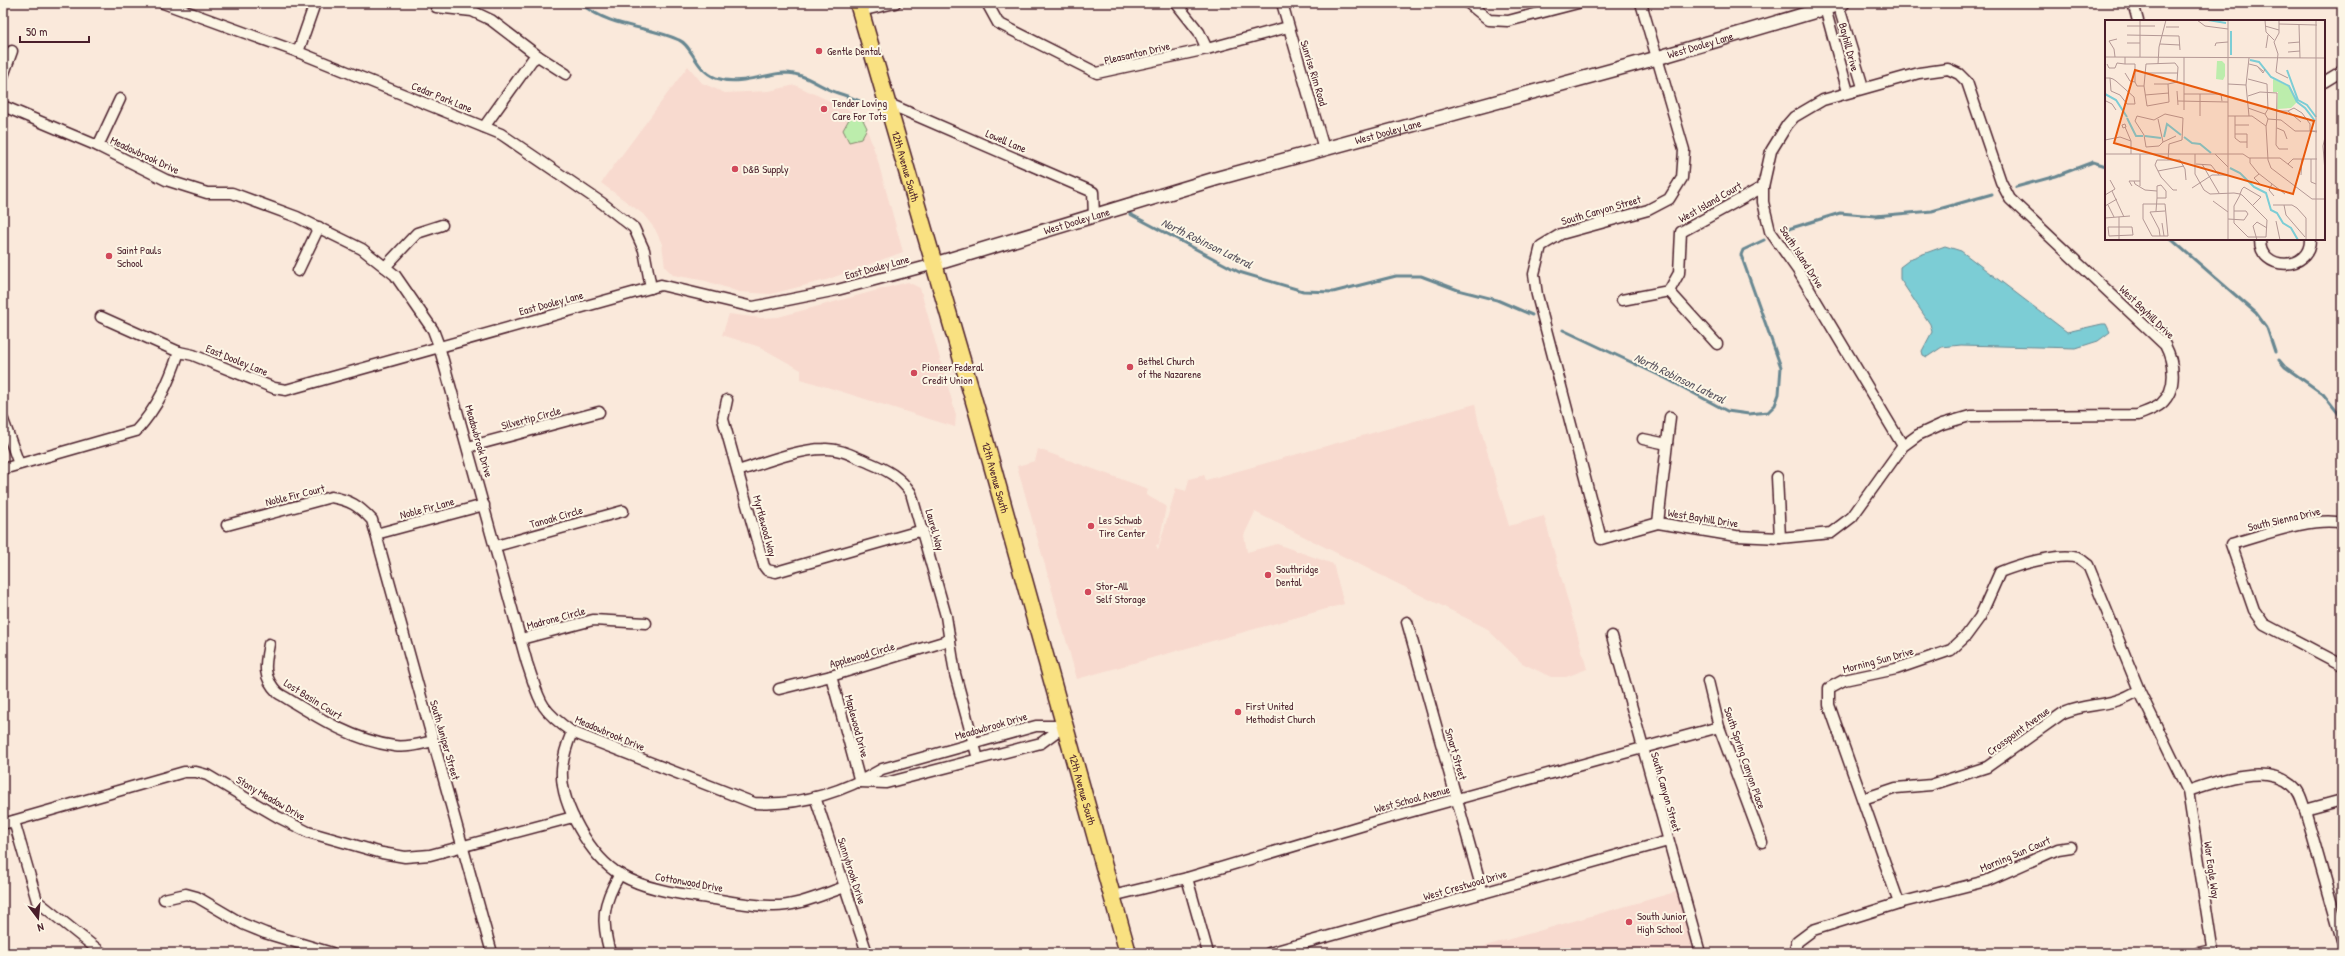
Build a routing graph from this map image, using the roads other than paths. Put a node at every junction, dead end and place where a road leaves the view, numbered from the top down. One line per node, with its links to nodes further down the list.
1 (163, 3): 19 (street, Cedar Park Lane)
2 (315, 3): 19 (street)
3 (895, 3): 12 (street)
4 (987, 3): 17 (street, Pleasanton Drive)
5 (1176, 3): 17 (street)
6 (1282, 3): 16 (street, Sunrise Rim Road)
7 (1468, 3): 8 (street)
8 (1578, 3)
9 (1641, 3): 21 (street, South Canyon Street)
10 (2133, 3): 15 (street)
11 (1840, 4): 14 (street, West Dooley Lane); 26 (street, Bayhill Drive)
12 (859, 7): 29 (main road, 12th Avenue South)
13 (436, 8): 20 (street)
14 (1825, 8): 21 (street, West Dooley Lane); 27 (street, Bayhill Drive)
15 (2138, 20)
16 (1288, 27): 17 (street, Pleasanton Drive); 33 (street, Sunrise Rim Road)
17 (1207, 48)
18 (12, 50): 24 (street)
19 (298, 52): 31 (street, Cedar Park Lane)
20 (538, 56): 23 (street); 31 (street)
21 (1657, 58): 33 (street, West Dooley Lane); 70 (street, South Canyon Street)
22 (2342, 71): 25 (street)
23 (566, 74)
24 (3, 76)
25 (2325, 81)
26 (1863, 87): 27 (street, South Island Drive); 56 (street, West Bayhill Drive)
27 (1848, 92): 34 (street, South Island Drive)
28 (120, 99): 32 (street)
29 (887, 103): 35 (street, Lowell Lane); 40 (main road, 12th Avenue South)
30 (3, 106): 32 (street, Meadowbrook Drive)
31 (484, 127): 43 (street, Cedar Park Lane)
32 (98, 146): 37 (street, Meadowbrook Drive)
33 (1324, 149): 35 (street, West Dooley Lane)
34 (1763, 187): 44 (street, West Island Court); 56 (street, South Island Drive)
35 (1094, 216): 40 (street, West Dooley Lane)
36 (442, 225): 41 (street)
37 (319, 228): 41 (street, Meadowbrook Drive); 42 (street)
38 (2260, 240): 39 (street)
39 (2310, 240)
40 (935, 264): 43 (street, East Dooley Lane); 83 (main road, 12th Avenue South)
41 (385, 267): 48 (street, Meadowbrook Drive)
42 (298, 271)
43 (651, 288): 48 (street, East Dooley Lane)
44 (1669, 291): 45 (street); 47 (street)
45 (1622, 300)
46 (101, 317): 49 (street, East Dooley Lane)
47 (1717, 344)
48 (439, 346): 49 (street, East Dooley Lane); 57 (street, Meadowbrook Drive)
49 (179, 352): 58 (street)
50 (727, 400): 60 (street, Myrtlewood Way)
51 (599, 412): 57 (street, Silvertip Circle)
52 (1670, 417): 55 (street)
53 (3, 420): 58 (street)
54 (1643, 439): 55 (street)
55 (1667, 444): 64 (street)
56 (1904, 446): 69 (street, West Bayhill Drive)
57 (468, 447): 62 (street, Meadowbrook Drive)
58 (19, 464): 59 (street)
59 (3, 469)
60 (738, 471): 67 (street, Laurel Way); 67 (street, Myrtlewood Way)
61 (1777, 477): 69 (street)
62 (484, 505): 68 (street, Noble Fir Lane); 71 (street, Meadowbrook Drive)
63 (623, 511): 71 (street, Tanoak Circle)
64 (1658, 523): 69 (street, West Bayhill Drive); 70 (street, West Bayhill Drive)
65 (2342, 523): 78 (street, South Sienna Drive)
66 (227, 525): 68 (street, Noble Fir Court)
67 (923, 530): 76 (street, Laurel Way)
68 (376, 534): 86 (street, South Juniper Street)
69 (1780, 538)
70 (1601, 539)
71 (496, 546): 75 (street, Meadowbrook Drive)
72 (1407, 622): 93 (street, Smart Street)
73 (646, 623): 75 (street, Madrone Circle)
74 (1612, 636): 88 (street, South Canyon Street)
75 (521, 639): 85 (street, Meadowbrook Drive)
76 (950, 640): 79 (street, Applewood Circle); 87 (street, Laurel Way)
77 (269, 644): 86 (street, Lost Basin Court)
78 (2342, 665)
79 (831, 676): 81 (street, Applewood Circle); 90 (street, Maplewood Drive)
80 (1708, 681): 84 (street, South Spring Canyon Place)
81 (779, 689)
82 (2139, 690): 91 (street, Morning Sun Drive); 94 (street, Crosspoint Avenue); 94 (street, Morning Sun Drive)
83 (1064, 726): 87 (street, Meadowbrook Drive); 89 (street, Meadowbrook Drive); 107 (main road, 12th Avenue South)
84 (1719, 727): 88 (street, West School Avenue); 100 (street, South Spring Canyon Place)
85 (572, 732): 92 (street, Meadowbrook Drive); 97 (street, Cottonwood Drive)
86 (433, 741): 101 (street, South Juniper Street)
87 (973, 744): 89 (street, Laurel Way); 90 (street, Meadowbrook Drive)
88 (1642, 749): 93 (street, West School Avenue); 99 (street, South Canyon Street)
89 (978, 759): 90 (street, Meadowbrook Drive)
90 (860, 782): 92 (street, Meadowbrook Drive)
91 (2188, 791): 96 (street); 111 (street, War Eagle Way)
92 (815, 797): 105 (street, Sunnybrook Drive)
93 (1456, 799): 104 (street, West School Avenue); 106 (street, Smart Street)
94 (1863, 799): 109 (street, Morning Sun Drive)
95 (2342, 800): 96 (street)
96 (2305, 810): 110 (street)
97 (573, 817): 101 (street, Stony Meadow Drive); 103 (street, Cottonwood Drive)
98 (7, 823): 101 (street, Stony Meadow Drive); 112 (street)
99 (1668, 841): 106 (street, West Crestwood Drive); 120 (street, South Canyon Street)
100 (1762, 842)
101 (463, 847): 114 (street, South Juniper Street)
102 (2071, 847): 109 (street, Morning Sun Court)
103 (620, 874): 105 (street, Cottonwood Drive); 115 (street)
104 (1187, 878): 107 (street, West School Avenue); 118 (street)
105 (845, 887): 116 (street, Sunnybrook Drive)
106 (1483, 893): 119 (street, West Crestwood Drive)
107 (1112, 896): 117 (main road, 12th Avenue South)
108 (164, 899): 113 (street)
109 (1899, 903): 121 (street)
110 (2342, 940)
111 (2212, 951): 122 (street)
112 (102, 953)
113 (332, 953)
114 (492, 953)
115 (610, 953)
116 (867, 953)
117 (1128, 953)
118 (1208, 953)
119 (1269, 953)
120 (1700, 953)
121 (1794, 953)
122 (2198, 953)

